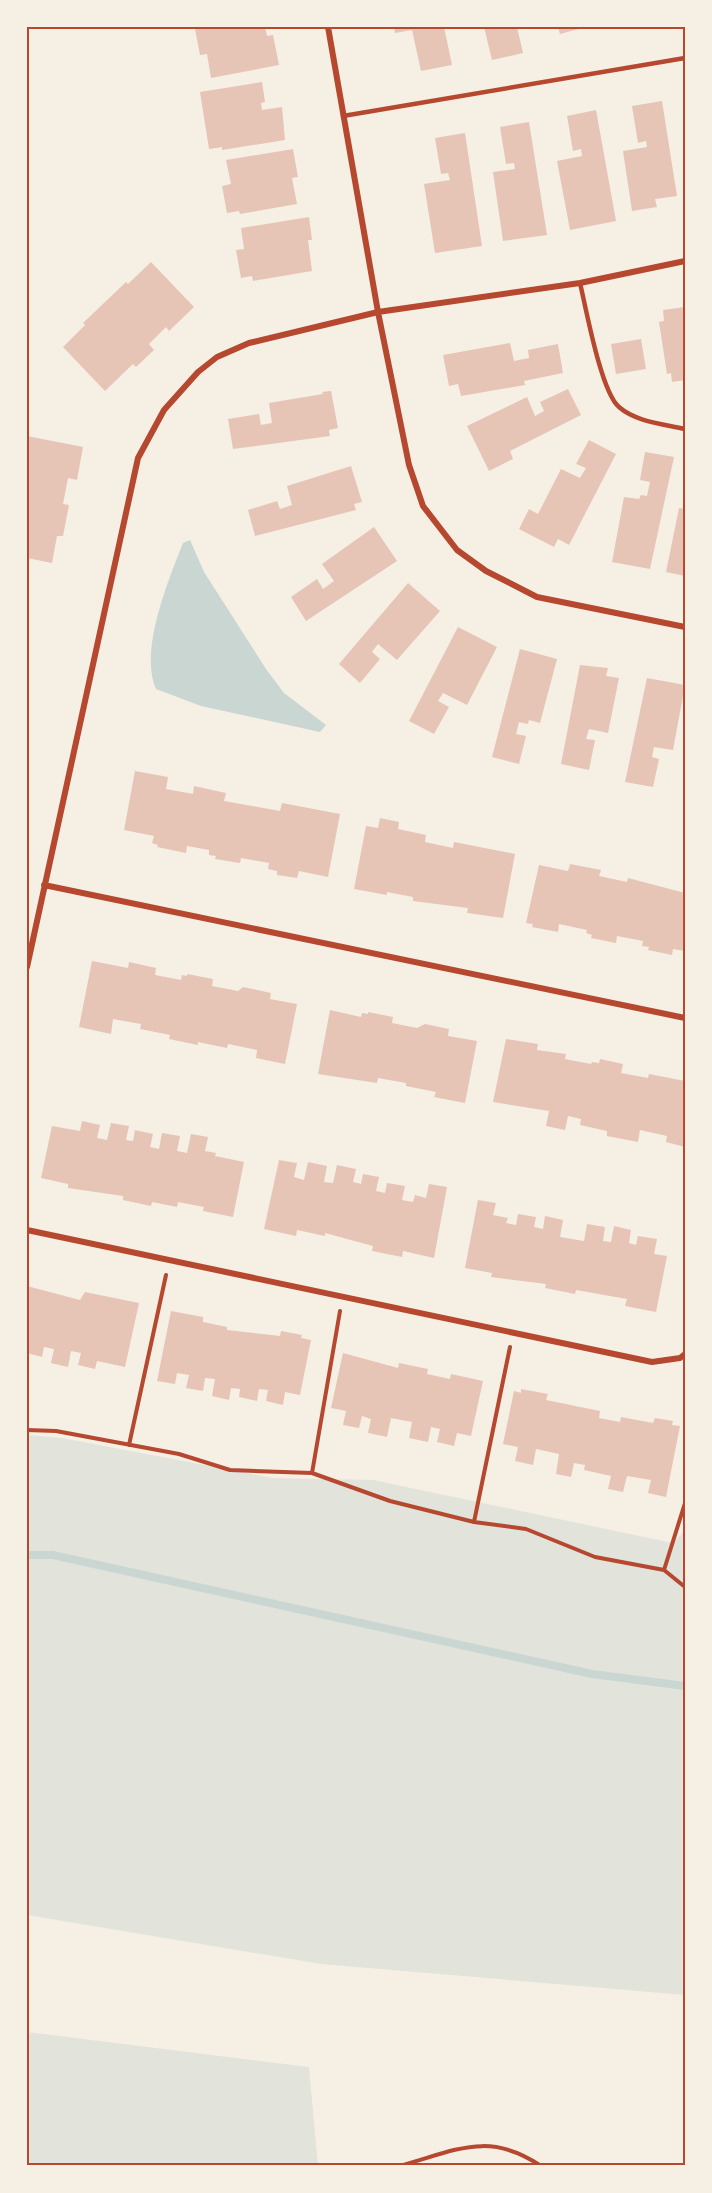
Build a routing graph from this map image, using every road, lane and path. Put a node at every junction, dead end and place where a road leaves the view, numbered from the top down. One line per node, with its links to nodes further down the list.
1 (327, 27): 3 (street)
2 (685, 58): 3 (lane)
3 (343, 116): 6 (street)
4 (685, 261): 5 (street)
5 (580, 283): 6 (street); 7 (lane)
6 (378, 312): 8 (street); 9 (street)
7 (685, 429)
8 (685, 627)
9 (44, 885): 10 (street); 11 (street)
10 (27, 967)
11 (685, 1018)
12 (27, 1230): 13 (street)
13 (169, 1261): 14 (street); 18 (path)
14 (342, 1297): 15 (street); 19 (path)
15 (513, 1334): 16 (street); 21 (path)
16 (685, 1354)
17 (27, 1430): 18 (path)
18 (129, 1444): 19 (path)
19 (312, 1473): 21 (path)
20 (685, 1503): 22 (path)
21 (474, 1522): 22 (path)
22 (664, 1570): 23 (path)
23 (685, 1587)
24 (399, 2166): 25 (path)
25 (541, 2166)

